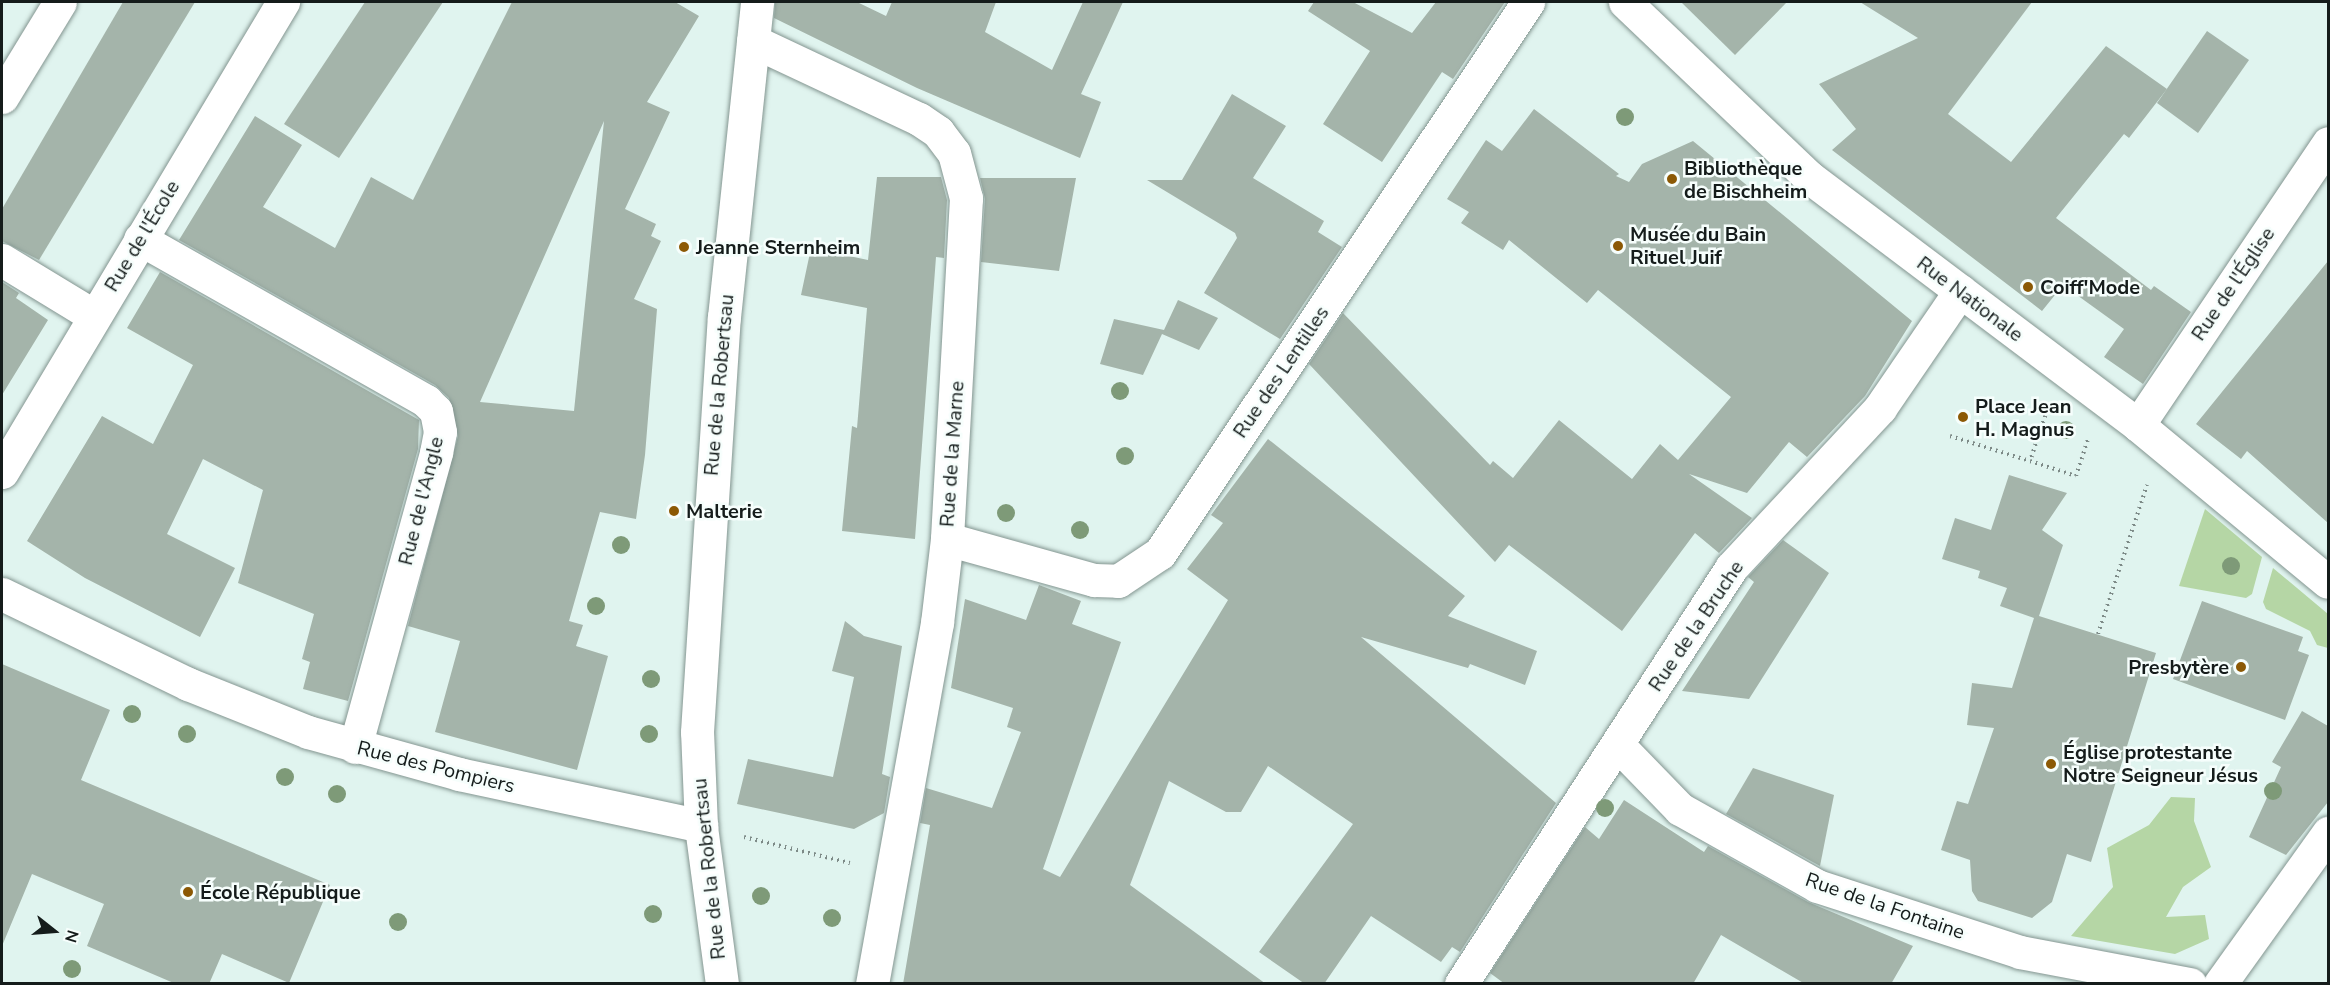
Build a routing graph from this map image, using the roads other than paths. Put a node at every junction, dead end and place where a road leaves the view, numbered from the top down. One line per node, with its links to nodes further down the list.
1 (60, 2): 7 (street)
2 (283, 2): 9 (street, Rue de l'École)
3 (757, 2): 6 (street, Rue de la Robertsau)
4 (1528, 2): 15 (street, Rue des Lentilles)
5 (1625, 2): 11 (street, Rue Nationale)
6 (753, 41): 15 (street, Rue de la Marne); 20 (street, Rue de la Robertsau)
7 (2, 97)
8 (2328, 143): 13 (street, Rue de l'Église)
9 (140, 239): 12 (street, Rue de l'École); 19 (street, Rue de l'Angle)
10 (2, 260): 12 (street)
11 (1960, 291): 13 (street, Rue Nationale); 18 (street, Rue de la Bruche)
12 (94, 316): 14 (street, Rue de l'École)
13 (2149, 435): 16 (street, Rue Nationale)
14 (2, 472)
15 (946, 539): 23 (street, Rue de la Marne)
16 (2328, 582)
17 (2, 594): 19 (street, Rue des Pompiers)
18 (1618, 746): 24 (street, Rue de la Bruche); 25 (street, Rue de la Fontaine)
19 (355, 747): 20 (street, Rue des Pompiers)
20 (701, 826): 22 (street, Rue de la Robertsau)
21 (2328, 833): 26 (street)
22 (722, 984)
23 (872, 984)
24 (1461, 984)
25 (2190, 984)
26 (2220, 984)

